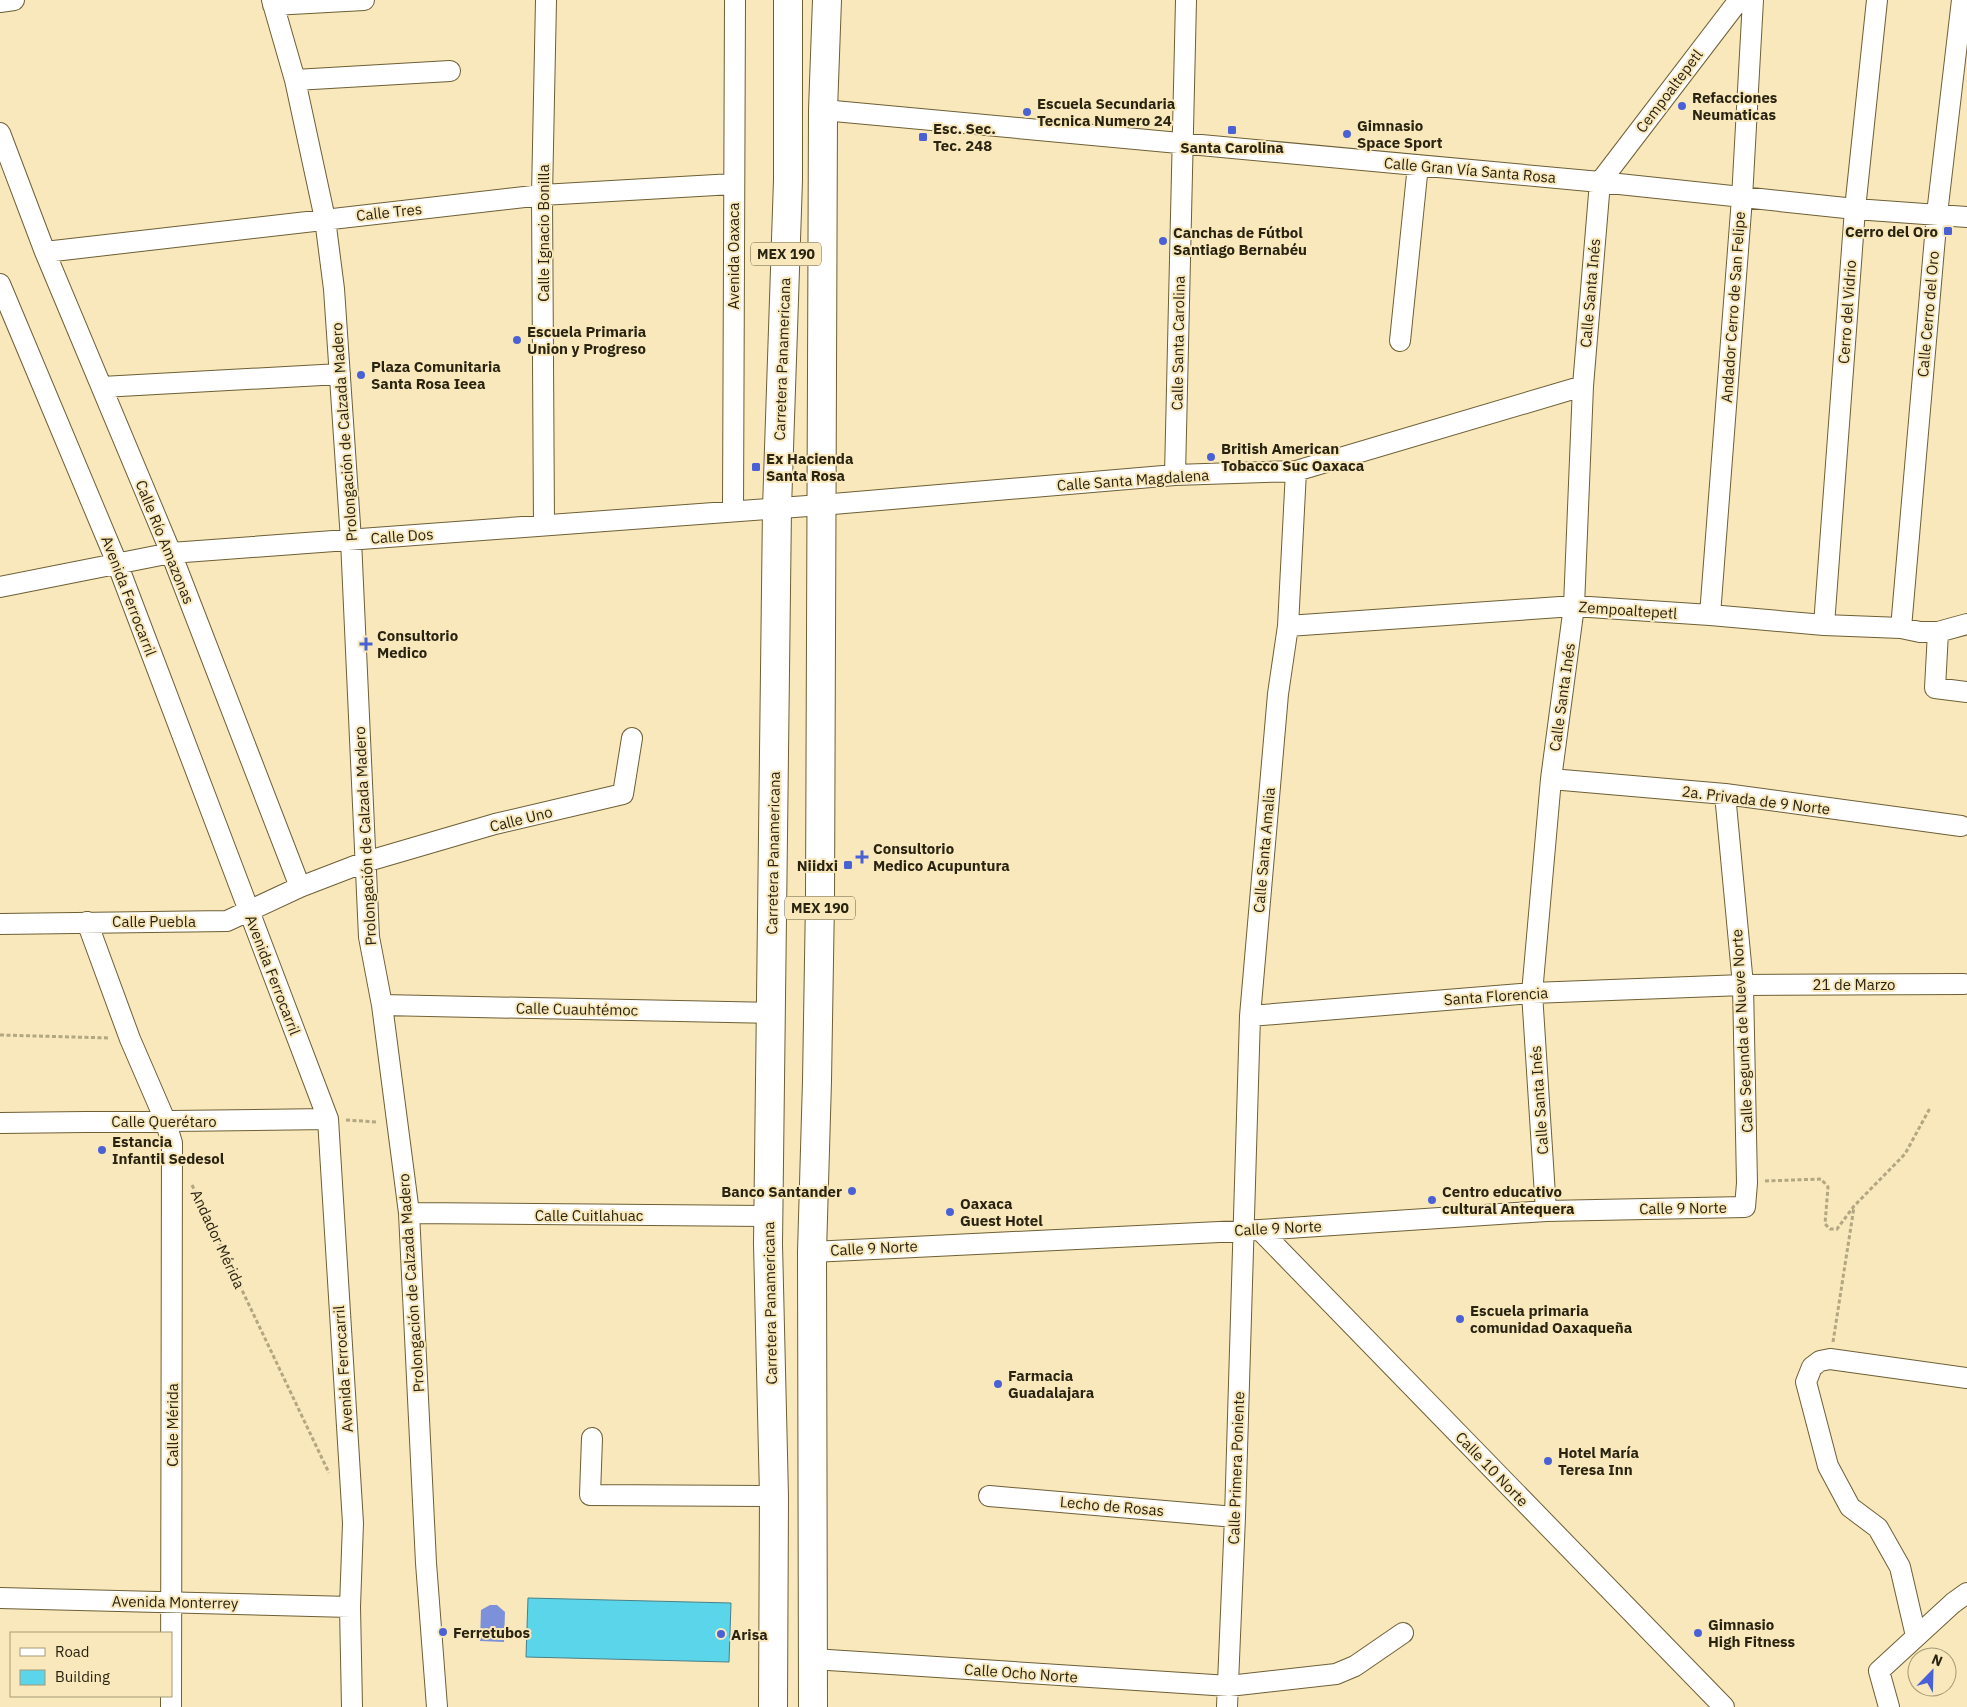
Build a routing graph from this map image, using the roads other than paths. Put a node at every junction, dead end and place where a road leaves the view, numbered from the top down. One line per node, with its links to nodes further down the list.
1 (14, 0): 12 (street)
2 (364, 0): 13 (street)
3 (546, 0): 23 (street, Calle Ignacio Bonilla)
4 (735, 0): 22 (street, Avenida Oaxaca)
5 (788, 0): 38 (highway, Carretera Panamericana / MEX 190)
6 (827, 0): 17 (highway, MEX 190)
7 (1186, 0): 19 (street, Calle Santa Carolina)
8 (1739, 0): 21 (street, Cempoaltepetl)
9 (1753, 0): 24 (street, Andador Cerro de San Felipe)
10 (1877, 0): 25 (street, Cerro del Vidrio)
11 (1962, 0): 15 (street, Calle Cerro del Oro)
12 (0, 2)
13 (273, 3): 16 (street, Prolongación de Calzada Madero)
14 (450, 71): 16 (street)
15 (1960, 75): 26 (street, Calle Cerro del Oro)
16 (295, 80): 28 (street, Prolongación de Calzada Madero)
17 (824, 110): 19 (street, Calle Gran Vía Santa Rosa); 37 (highway, MEX 190)
18 (0, 133): 29 (street, Calle Río Amazonas)
19 (1183, 143): 20 (street, Calle Gran Vía Santa Rosa); 36 (street, Calle Santa Carolina)
20 (1418, 165): 21 (street, Calle Gran Vía Santa Rosa); 31 (street)
21 (1600, 182): 24 (street, Calle Gran Vía Santa Rosa); 33 (street, Calle Santa Inés)
22 (733, 184): 23 (street, Calle Tres); 39 (street, Avenida Oaxaca)
23 (542, 195): 28 (street, Calle Tres); 40 (street, Calle Ignacio Bonilla)
24 (1742, 198): 25 (street, Calle Gran Vía Santa Rosa); 46 (street, Andador Cerro de San Felipe)
25 (1855, 209): 26 (street, Calle Gran Vía Santa Rosa); 48 (street, Cerro del Vidrio)
26 (1937, 214): 27 (street, Calle Gran Vía Santa Rosa); 50 (street, Calle Cerro del Oro)
27 (1967, 217)
28 (325, 219): 29 (street, Calle Tres); 32 (street, Prolongación de Calzada Madero)
29 (45, 252): 34 (street, Calle Río Amazonas)
30 (0, 284): 43 (street, Avenida Ferrocarril)
31 (1400, 341)
32 (340, 374): 34 (street); 41 (street, Prolongación de Calzada Madero)
33 (1583, 386): 35 (street, Calle Santa Magdalena); 45 (street, Calle Santa Inés)
34 (102, 387): 42 (street, Calle Río Amazonas)
35 (1296, 471): 36 (street, Calle Santa Magdalena); 49 (street, Calle Santa Amalia)
36 (1175, 475): 37 (street, Calle Santa Magdalena)
37 (821, 505): 38 (street, Calle Santa Magdalena); 76 (highway, MEX 190)
38 (777, 508): 39 (street, Calle Dos); 66 (highway, Carretera Panamericana / MEX 190)
39 (733, 511): 40 (street, Calle Dos)
40 (544, 525): 41 (street, Calle Dos)
41 (351, 540): 42 (street, Calle Dos); 57 (street, Prolongación de Calzada Madero)
42 (170, 553): 43 (street, Calle Dos); 58 (street, Calle Río Amazonas)
43 (117, 563): 44 (street, Calle Dos); 59 (street, Avenida Ferrocarril)
44 (0, 587)
45 (1574, 606): 46 (street, Zempoaltepetl); 49 (street, Zempoaltepetl); 54 (street, Calle Santa Inés)
46 (1710, 615): 48 (street, Zempoaltepetl)
47 (1967, 624): 51 (street, Zempoaltepetl)
48 (1824, 625): 50 (street, Zempoaltepetl)
49 (1288, 626): 67 (street, Calle Santa Amalia)
50 (1901, 628): 51 (street, Zempoaltepetl)
51 (1938, 632): 52 (street)
52 (1967, 692)
53 (632, 738): 57 (street, Calle Uno)
54 (1551, 779): 55 (street, 2a. Privada de 9 Norte); 64 (street, Calle Santa Inés)
55 (1725, 794): 56 (street, 2a. Privada de 9 Norte); 63 (street, Calle Segunda de Nueve Norte)
56 (1961, 826)
57 (366, 862): 58 (street); 65 (street, Prolongación de Calzada Madero)
58 (300, 888): 59 (street, Calle Puebla)
59 (249, 911): 60 (street, Calle Puebla); 68 (street, Avenida Ferrocarril)
60 (87, 922): 61 (street, Calle Puebla); 69 (street)
61 (0, 924)
62 (1964, 984): 63 (street, 21 de Marzo)
63 (1743, 985): 64 (street, Santa Florencia); 71 (street, Calle Segunda de Nueve Norte)
64 (1532, 993): 67 (street, Santa Florencia); 72 (street, Calle Santa Inés)
65 (382, 1005): 66 (street, Calle Cuauhtémoc); 73 (street, Prolongación de Calzada Madero)
66 (771, 1013): 74 (highway, Carretera Panamericana / MEX 190)
67 (1250, 1016): 75 (street, Calle Santa Amalia)
68 (328, 1119): 69 (street, Calle Querétaro); 85 (street, Avenida Ferrocarril)
69 (165, 1120): 70 (street, Calle Querétaro); 84 (street, Calle Mérida)
70 (0, 1123)
71 (1745, 1207): 72 (street, Calle 9 Norte)
72 (1546, 1211): 75 (street, Calle 9 Norte)
73 (409, 1214): 74 (street, Calle Cuitlahuac); 92 (street, Prolongación de Calzada Madero)
74 (769, 1216): 79 (highway, Carretera Panamericana / MEX 190)
75 (1251, 1230): 76 (street, Calle 9 Norte); 81 (street, Calle Primera Poniente); 96 (street, Calle 10 Norte)
76 (812, 1252): 89 (highway, MEX 190)
77 (1967, 1378): 87 (street)
78 (592, 1438): 79 (street)
79 (774, 1496): 93 (highway, Carretera Panamericana / MEX 190)
80 (989, 1496): 81 (street, Lecho de Rosas)
81 (1235, 1517): 90 (street, Calle Primera Poniente)
82 (1967, 1593): 87 (street)
83 (0, 1598): 84 (street, Avenida Monterrey)
84 (173, 1602): 85 (street, Avenida Monterrey); 88 (street, Calle Mérida)
85 (350, 1607): 91 (street, Avenida Ferrocarril)
86 (1403, 1633): 90 (street, Calle Ocho Norte)
87 (1916, 1636): 97 (street)
88 (172, 1654)
89 (813, 1659): 90 (street, Calle Ocho Norte); 94 (highway, MEX 190)
90 (1229, 1686): 95 (street, Calle Primera Poniente)
91 (352, 1707)
92 (436, 1707)
93 (773, 1707)
94 (813, 1707)
95 (1227, 1707)
96 (1724, 1707)
97 (1889, 1707)

